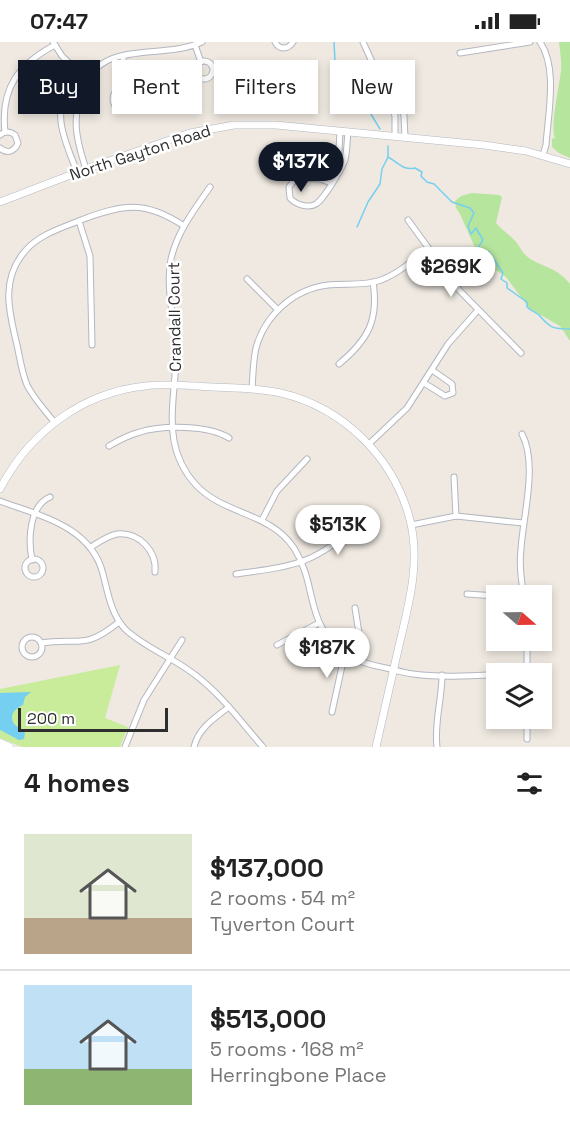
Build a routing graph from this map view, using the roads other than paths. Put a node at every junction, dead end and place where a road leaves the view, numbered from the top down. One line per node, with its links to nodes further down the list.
1 (202, 42): 8 (street)
2 (275, 42): 3 (street)
3 (292, 42)
4 (363, 42): 14 (street)
5 (530, 42): 9 (street)
6 (540, 42): 26 (street)
7 (54, 44): 11 (street); 22 (street)
8 (195, 45): 10 (street); 13 (street)
9 (460, 53)
10 (123, 56): 12 (street); 15 (street)
11 (66, 60)
12 (123, 60)
13 (200, 60)
14 (371, 60)
15 (100, 66)
16 (125, 88): 16 (street)
17 (61, 114): 29 (street)
18 (76, 114): 28 (street)
19 (394, 114): 23 (street)
20 (403, 114): 24 (street)
21 (344, 131): 23 (street, North Gayton Road); 28 (street, North Gayton Road); 30 (street)
22 (2, 134): 25 (street)
23 (395, 136): 24 (street, North Gayton Road)
24 (405, 137): 26 (street, North Gayton Road)
25 (0, 148)
26 (543, 155): 27 (street, North Gayton Road)
27 (570, 164)
28 (86, 169): 29 (street, North Gayton Road)
29 (76, 172): 32 (street, North Gayton Road)
30 (331, 183): 30 (street)
31 (210, 188): 35 (street, Crandall Court)
32 (0, 201)
33 (408, 220): 36 (street)
34 (79, 221): 35 (street); 41 (street); 48 (street)
35 (184, 226): 46 (street, Crandall Court)
36 (429, 249): 38 (street); 40 (street)
37 (248, 279): 39 (street)
38 (373, 282): 39 (street); 43 (street)
39 (278, 310): 47 (street)
40 (478, 310): 42 (street); 44 (street)
41 (92, 345)
42 (521, 353)
43 (339, 364)
44 (432, 370): 45 (street); 45 (street)
45 (424, 383): 52 (street)
46 (175, 385): 47 (street); 48 (street); 49 (street, Crandall Court)
47 (252, 389): 52 (street)
48 (54, 422): 56 (street)
49 (173, 429): 51 (street); 53 (street); 61 (street, Crandall Court)
50 (522, 434): 62 (street)
51 (230, 438)
52 (369, 444): 64 (street)
53 (109, 446)
54 (307, 459): 61 (street)
55 (454, 477): 60 (street)
56 (0, 489)
57 (50, 497): 59 (street)
58 (0, 501): 59 (street)
59 (36, 515): 65 (street); 66 (street)
60 (456, 516): 62 (street); 64 (street)
61 (262, 520): 67 (street, Crandall Court)
62 (524, 523): 70 (street)
63 (358, 524): 67 (street)
64 (411, 525): 81 (street)
65 (92, 548): 68 (street); 74 (street)
66 (32, 560)
67 (301, 562): 69 (street); 75 (street, Crandall Court)
68 (155, 572)
69 (236, 574)
70 (523, 585)
71 (467, 594): 72 (street)
72 (486, 595)
73 (355, 608): 79 (street)
74 (119, 622): 77 (street); 80 (street)
75 (319, 623): 78 (street); 79 (street)
76 (183, 640): 80 (street)
77 (41, 643)
78 (277, 645)
79 (348, 654): 81 (street); 85 (street)
80 (170, 658): 84 (street); 90 (street)
81 (394, 670): 83 (street); 93 (street)
82 (486, 674): 83 (street)
83 (442, 675): 94 (street)
84 (229, 706): 91 (street); 92 (street)
85 (332, 712)
86 (527, 729): 87 (street)
87 (527, 739)
88 (0, 743): 89 (main road)
89 (9, 747)
90 (125, 747)
91 (194, 747)
92 (263, 747)
93 (376, 747)
94 (437, 747)

